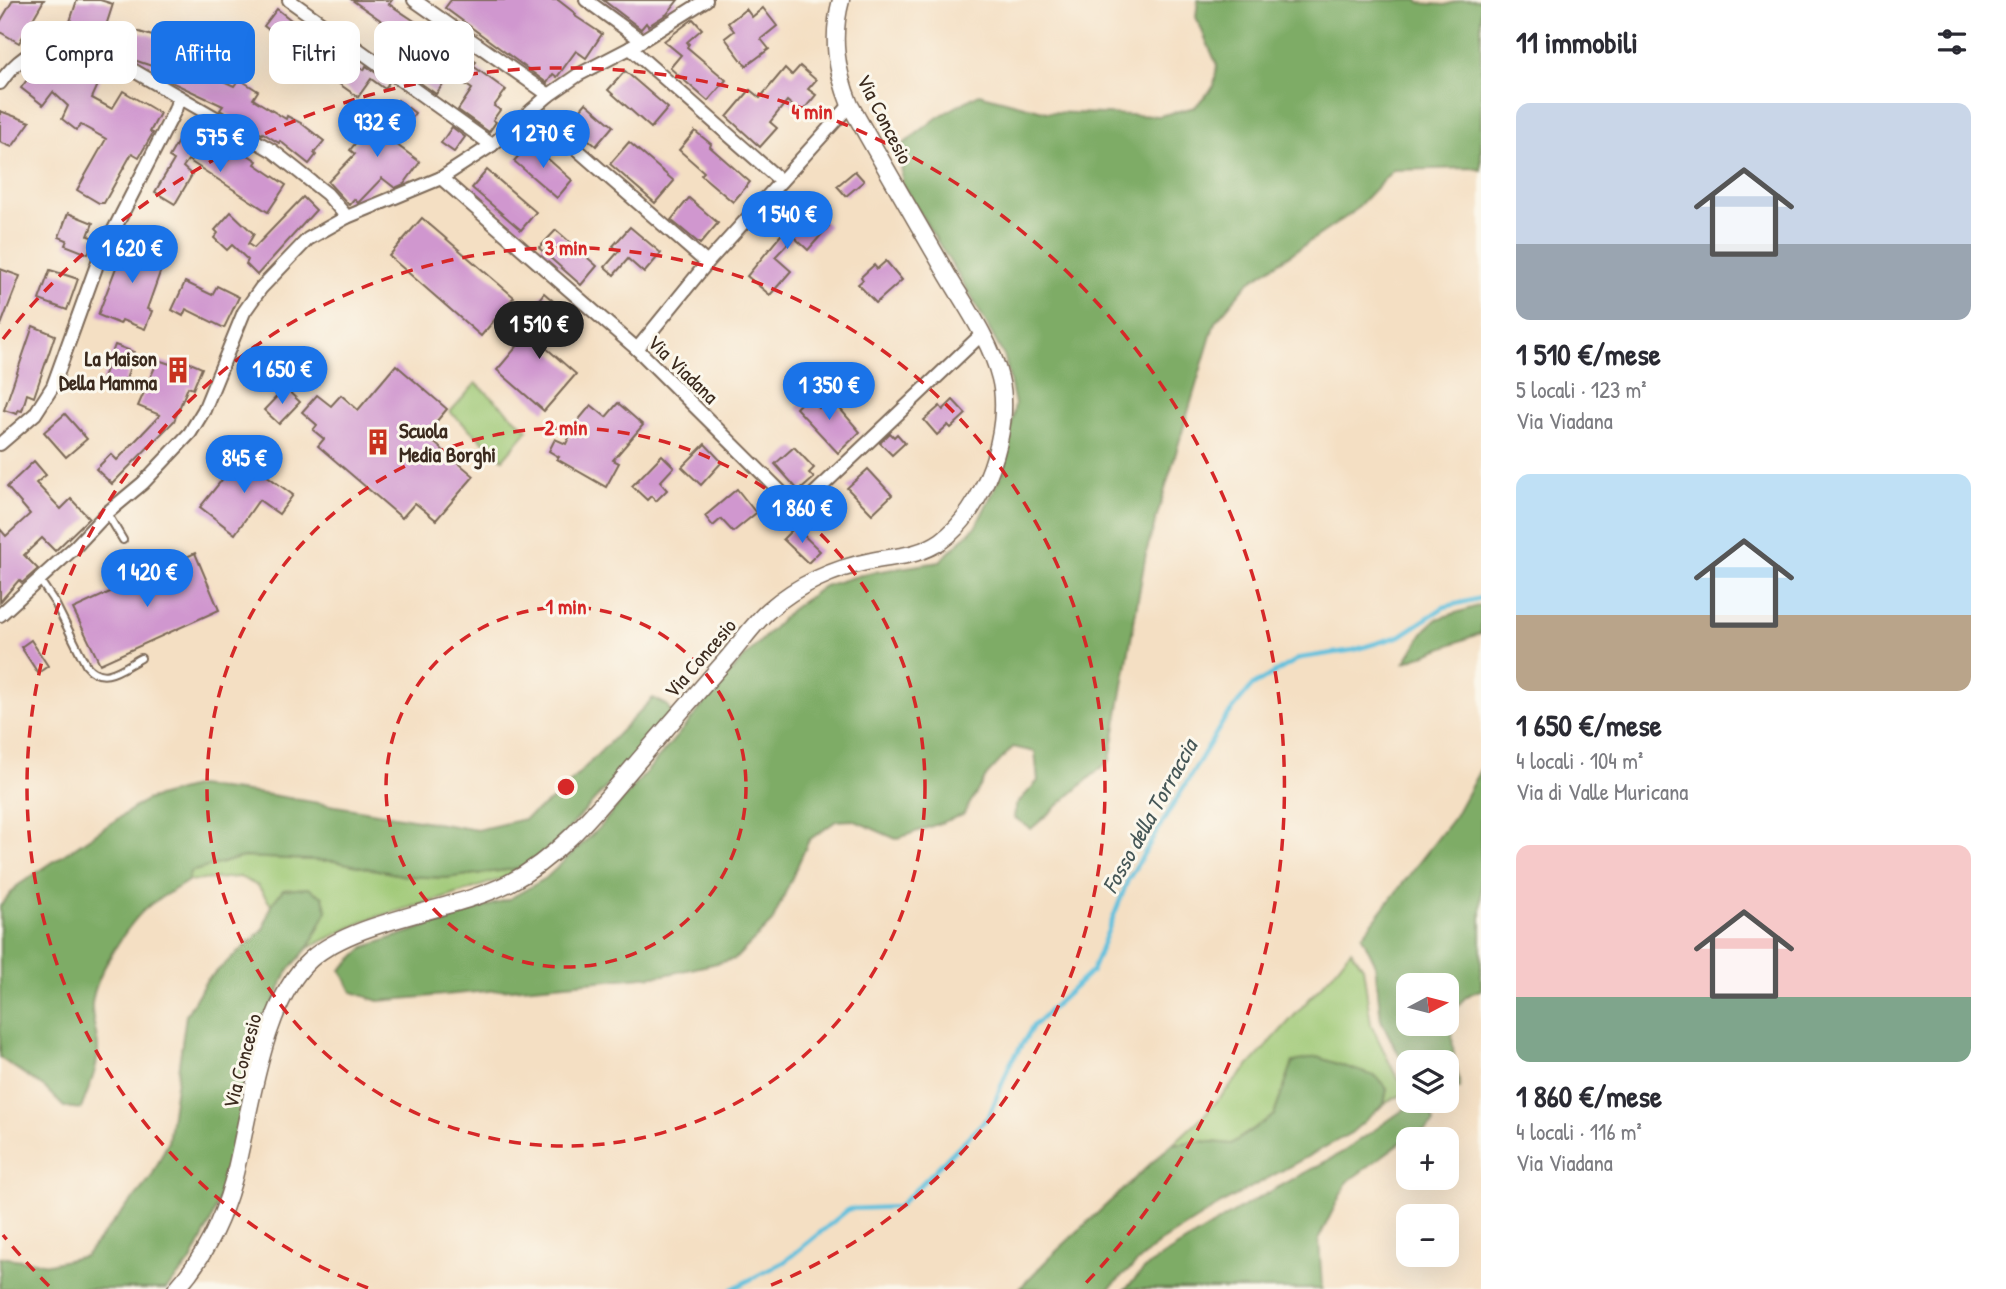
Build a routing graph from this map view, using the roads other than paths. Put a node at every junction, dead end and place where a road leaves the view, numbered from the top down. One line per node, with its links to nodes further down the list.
1 (289, 0): 12 (street)
2 (414, 0): 8 (street)
3 (586, 0): 6 (street)
4 (706, 0): 6 (street)
5 (841, 0): 10 (street, Via Concesio)
6 (636, 44): 8 (street); 14 (street)
7 (0, 83): 9 (street)
8 (549, 95): 11 (street)
9 (179, 97): 15 (street); 19 (street)
10 (850, 105): 14 (street); 17 (street, Via Concesio)
11 (532, 110): 12 (street); 16 (street)
12 (492, 145): 13 (street)
13 (441, 178): 15 (street); 18 (street, Via Viadana)
14 (781, 181): 16 (street)
15 (347, 217): 20 (street)
16 (708, 263): 18 (street)
17 (982, 334): 18 (street, Via Viadana); 25 (street, Via Concesio)
18 (637, 349)
19 (0, 444)
20 (107, 513): 21 (lane); 22 (street)
21 (123, 540)
22 (39, 579): 23 (street); 24 (lane)
23 (0, 615)
24 (141, 658)
25 (176, 1289)

